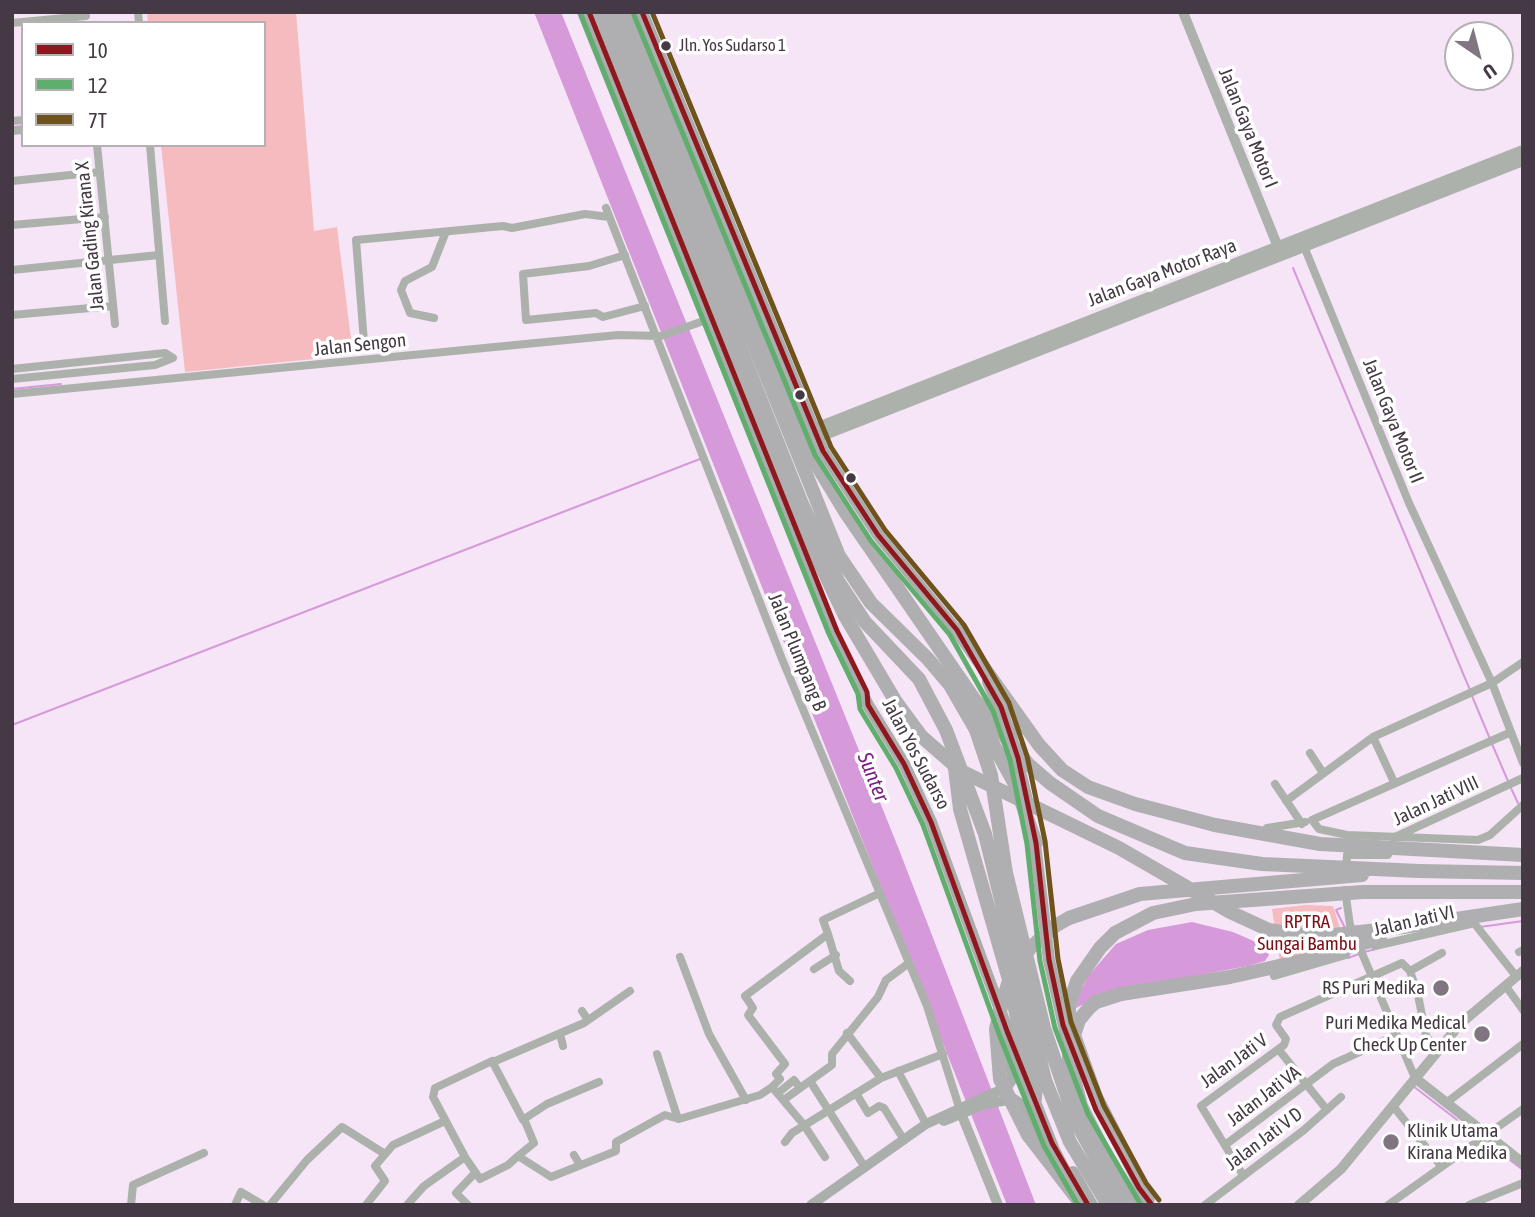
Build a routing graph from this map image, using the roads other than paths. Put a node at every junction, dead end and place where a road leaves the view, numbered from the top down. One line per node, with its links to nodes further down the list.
1 (583, 12): 30 (highway, Jalan Yos Sudarso)
2 (595, 12): 72 (highway, bridge)
3 (607, 12): 41 (highway)
4 (620, 12): 41 (highway)
5 (633, 12): 65 (highway, bridge)
6 (642, 12): 40 (highway)
7 (1183, 12): 21 (street, Jalan Gaya Motor I)
8 (86, 17): 9 (street)
9 (37, 21)
10 (97, 147): 14 (street, Jalan Gading Kirana X)
11 (150, 147): 23 (street)
12 (1523, 150): 16 (street, Jalan Gaya Motor Raya)
13 (1523, 161): 16 (street, Jalan Gaya Motor Raya)
14 (100, 172): 15 (street); 17 (street, Jalan Gading Kirana X)
15 (12, 181)
16 (1378, 212): 20 (street, Jalan Gaya Motor Raya)
17 (105, 217): 18 (street); 24 (street, Jalan Gading Kirana X)
18 (12, 225)
19 (445, 233): 22 (street, Jalan Plumpang B); 29 (street); 34 (street)
20 (1302, 242): 21 (street, Jalan Gaya Motor Raya); 44 (street, Jalan Gaya Motor II)
21 (1279, 251): 40 (street, Jalan Gaya Motor Raya)
22 (625, 255): 27 (street, Jalan Plumpang B); 27 (street)
23 (159, 256): 24 (street); 31 (street)
24 (110, 260): 25 (street); 26 (street, Jalan Gading Kirana X)
25 (12, 270)
26 (113, 306): 28 (street); 32 (street, Jalan Gading Kirana X)
27 (645, 306): 33 (street, Jalan Plumpang B)
28 (12, 315)
29 (434, 318)
30 (709, 319): 33 (street, Jalan Sengon); 90 (highway, Jalan Yos Sudarso)
31 (165, 321)
32 (115, 324)
33 (657, 336): 39 (street, Jalan Sengon); 67 (street, Jalan Plumpang B)
34 (364, 342)
35 (121, 358): 36 (street); 36 (street); 37 (street)
36 (122, 368): 38 (street)
37 (12, 369)
38 (12, 379)
39 (12, 394)
40 (815, 433): 42 (highway)
41 (785, 445): 45 (highway); 48 (highway)
42 (957, 630): 62 (highway); 64 (highway, bridge)
43 (1523, 662): 44 (street)
44 (1492, 683): 46 (street); 47 (street)
45 (950, 685): 62 (highway); 141 (highway)
46 (1509, 733): 50 (street); 53 (street)
47 (1373, 737): 51 (street); 53 (street)
48 (953, 750): 112 (highway); 141 (highway)
49 (1310, 753): 51 (street)
50 (1523, 762)
51 (1322, 772): 55 (street)
52 (1523, 778): 61 (street, Jalan Jati VIII)
53 (1394, 782): 57 (street)
54 (1275, 784): 55 (street)
55 (1286, 801): 58 (street)
56 (1523, 806): 61 (street)
57 (1312, 820): 58 (street); 60 (street, Jalan Jati VIII)
58 (1302, 824): 59 (street)
59 (1266, 828)
60 (1347, 835): 61 (street, Jalan Jati VIII); 63 (street)
61 (1393, 838): 63 (street)
62 (1036, 843): 145 (highway)
63 (1347, 855): 74 (street)
64 (1523, 855)
65 (1419, 871): 66 (highway); 157 (highway, bridge)
66 (1523, 873)
67 (880, 892): 73 (street); 78 (street, Jalan Plumpang B)
68 (1523, 892): 145 (highway, bridge)
69 (1523, 909): 72 (highway)
70 (1523, 915): 71 (street, Jalan Jati VI)
71 (1476, 925): 74 (street, Jalan Jati VI); 81 (street)
72 (1403, 927): 145 (highway, bridge)
73 (828, 934): 76 (street); 108 (street)
74 (1358, 953): 82 (street, Jalan Jati VI); 83 (street)
75 (1442, 953): 80 (street)
76 (836, 955): 79 (street); 84 (street)
77 (680, 957): 113 (street)
78 (909, 963): 91 (street); 99 (street, Jalan Plumpang B)
79 (814, 969)
80 (1410, 971): 83 (street); 97 (street)
81 (1519, 974): 85 (street)
82 (1274, 976)
83 (1370, 979): 93 (street); 96 (street, Jalan Jati V)
84 (850, 981)
85 (1505, 985): 87 (street); 97 (street)
86 (631, 994): 89 (street)
87 (1523, 1010)
88 (582, 1011): 89 (street)
89 (588, 1020): 92 (street)
90 (1007, 1031): 110 (main road); 112 (highway, Jalan Yos Sudarso)
91 (847, 1033): 102 (street); 103 (street)
92 (560, 1034): 95 (street); 100 (street)
93 (1394, 1036): 104 (street); 106 (street, Jalan Jati VA)
94 (1523, 1044): 115 (street)
95 (563, 1046)
96 (1279, 1050): 106 (street); 130 (street, Jalan Jati V)
97 (1437, 1050): 104 (street)
98 (657, 1054): 121 (street)
99 (943, 1054): 101 (street); 118 (street, Jalan Plumpang B)
100 (493, 1062): 122 (street); 123 (street)
101 (898, 1071): 102 (street); 125 (street)
102 (881, 1078): 109 (street)
103 (810, 1081): 107 (street); 117 (street)
104 (1413, 1081): 115 (street); 116 (street)
105 (599, 1082): 123 (street)
106 (1307, 1083): 120 (street); 130 (street, Jalan Jati VA)
107 (800, 1088): 108 (street); 114 (street)
108 (775, 1090): 113 (street); 114 (street)
109 (856, 1093): 117 (street); 127 (street)
110 (1000, 1096): 118 (main road); 156 (main road)
111 (1341, 1097): 120 (street, Jalan Jati V D)
112 (1035, 1099): 129 (highway, Jalan Yos Sudarso)
113 (746, 1100): 121 (street)
114 (785, 1100): 124 (street)
115 (1446, 1103): 126 (street)
116 (1393, 1106): 140 (street); 162 (street)
117 (830, 1109): 124 (street); 139 (street)
118 (962, 1109): 125 (main road); 155 (street)
119 (1523, 1109): 126 (street)
120 (1327, 1110): 143 (street, Jalan Jati V D)
121 (678, 1119): 138 (street)
122 (445, 1121): 132 (street); 136 (street)
123 (523, 1121): 134 (street)
124 (804, 1125): 128 (street); 135 (street)
125 (924, 1126): 127 (main road)
126 (1486, 1135): 137 (street); 140 (street)
127 (904, 1140): 139 (main road)
128 (785, 1142)
129 (1052, 1143): 157 (highway, Jalan Yos Sudarso); 158 (highway)
130 (1225, 1144): 143 (street)
131 (204, 1153): 147 (street)
132 (385, 1154): 150 (street); 151 (street)
133 (574, 1155): 138 (street)
134 (519, 1156): 138 (street); 142 (street)
135 (825, 1157)
136 (467, 1161): 142 (street); 152 (street)
137 (1523, 1163)
138 (580, 1165)
139 (864, 1166): 154 (main road)
140 (1441, 1166): 146 (street)
141 (1095, 1172): 159 (highway); 160 (highway)
142 (475, 1173): 153 (street)
143 (1243, 1175): 161 (street, Jalan Jati V D)
144 (1523, 1183): 163 (street)
145 (1143, 1200)
146 (1391, 1204)
147 (131, 1205)
148 (235, 1205): 149 (street)
149 (263, 1205)
150 (270, 1205)
151 (366, 1205)
152 (407, 1205)
153 (468, 1205)
154 (811, 1205)
155 (998, 1205)
156 (1074, 1205)
157 (1083, 1205)
158 (1092, 1205)
159 (1108, 1205)
160 (1122, 1205)
161 (1205, 1205)
162 (1299, 1205)
163 (1469, 1205)

